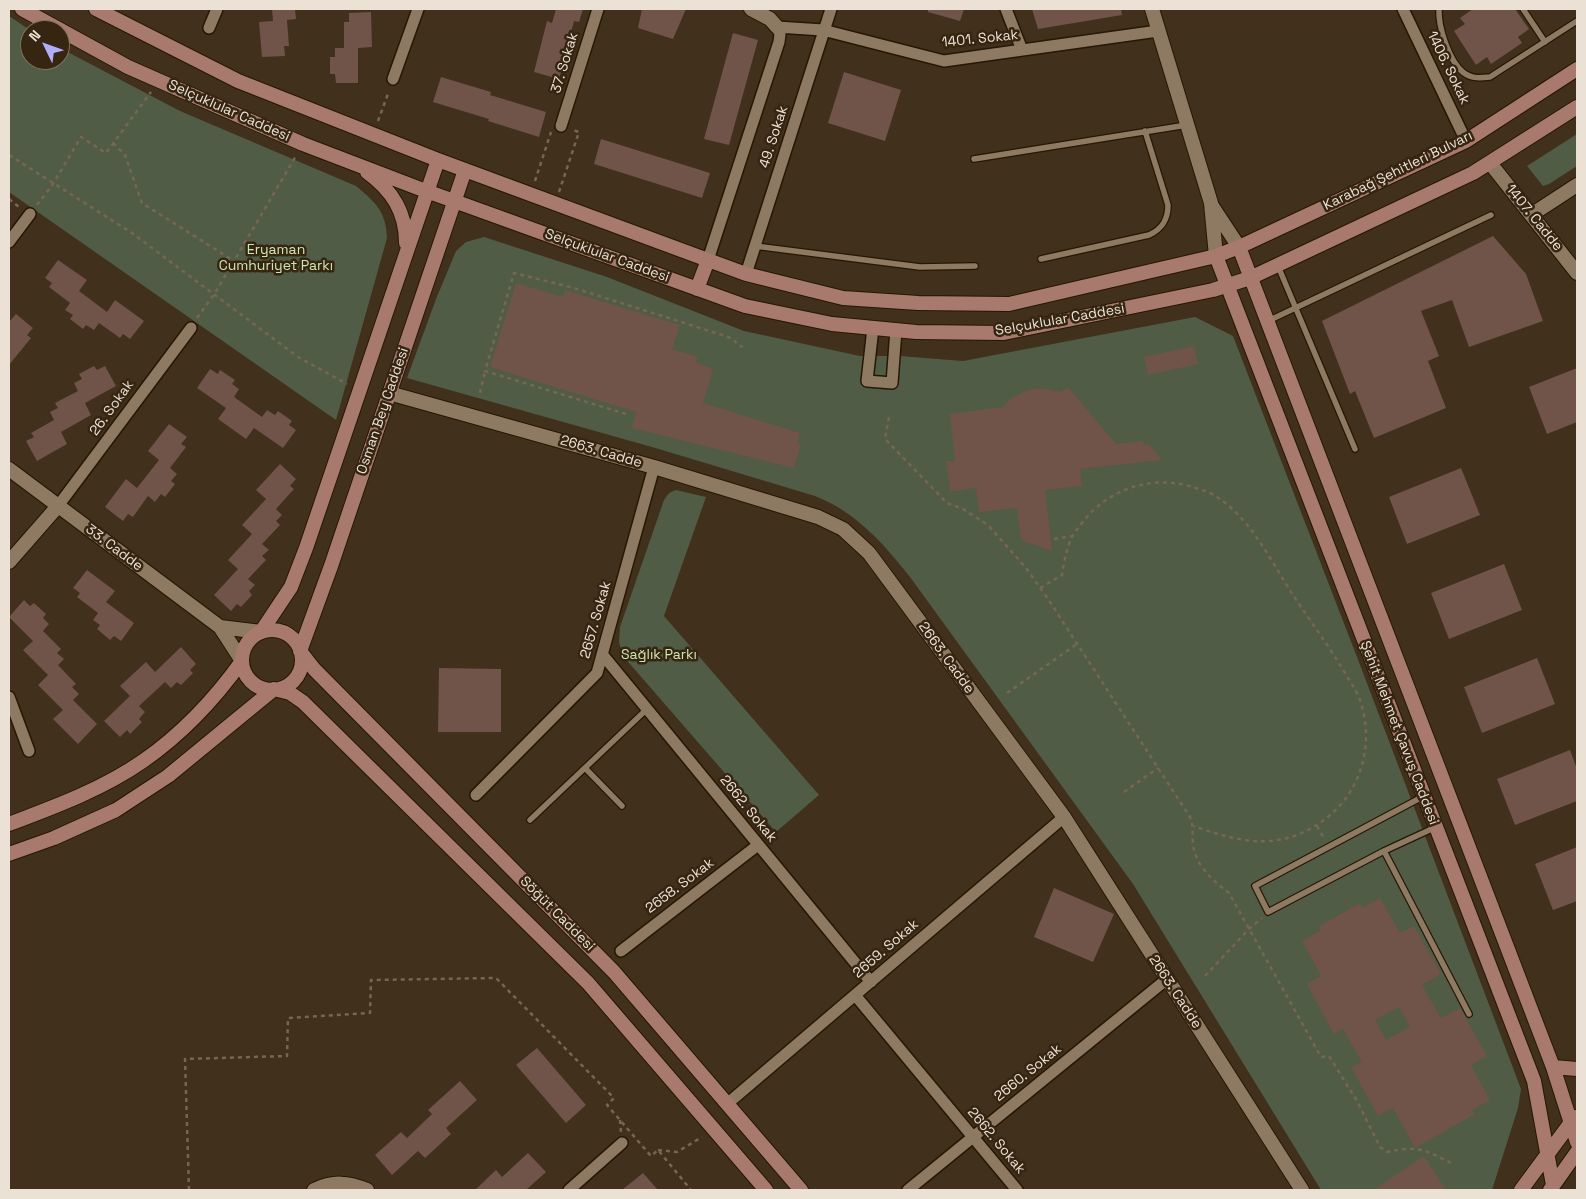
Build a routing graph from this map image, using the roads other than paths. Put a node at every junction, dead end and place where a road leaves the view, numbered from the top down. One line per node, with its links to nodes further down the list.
1 (22, 9): 29 (main road, Selçuklular Caddesi)
2 (96, 9): 28 (main road, Selçuklular Caddesi)
3 (217, 9): 15 (street)
4 (418, 9): 21 (street)
5 (598, 9): 24 (street, 37. Sokak)
6 (751, 9): 14 (street)
7 (831, 9): 16 (street, 49. Sokak)
8 (1006, 9): 19 (street)
9 (1152, 9): 17 (street)
10 (1403, 9): 26 (street, 1406. Sokak)
11 (1440, 9): 18 (lane)
12 (1523, 9): 18 (lane)
13 (1577, 21): 18 (lane)
14 (777, 27): 16 (street, 1401. Sokak); 45 (street, 49. Sokak)
15 (209, 28)
16 (823, 30): 19 (street, 1401. Sokak); 40 (street, 49. Sokak)
17 (1158, 31): 19 (street, 1401. Sokak); 23 (street)
18 (1544, 42)
19 (1022, 50)
20 (1577, 69): 26 (main road, Karabağ Şehitleri Bulvarı)
21 (393, 79)
22 (1577, 107): 30 (main road)
23 (1187, 125): 25 (lane); 35 (street)
24 (561, 126)
25 (1145, 131): 27 (lane); 44 (lane)
26 (1466, 141): 41 (main road, Karabağ Şehitleri Bulvarı)
27 (974, 159)
28 (438, 160): 31 (main road, Selçuklular Caddesi); 33 (main road, Osman Bey Caddesi)
29 (356, 164): 33 (main road, Selçuklular Caddesi); 42 (main road, Osman Bey Caddesi)
30 (1490, 164): 38 (street, 1407. Cadde); 47 (main road)
31 (465, 170): 34 (main road, Osman Bey Caddesi); 45 (main road, Selçuklular Caddesi)
32 (1577, 185): 38 (street)
33 (427, 191): 34 (main road, Selçuklular Caddesi); 42 (main road, Osman Bey Caddesi)
34 (454, 200): 52 (main road, Selçuklular Caddesi); 58 (main road, Osman Bey Caddesi)
35 (1210, 203): 41 (street); 43 (street)
36 (30, 214): 39 (street)
37 (1491, 215): 53 (lane)
38 (1531, 215): 48 (street, 1407. Cadde)
39 (9, 242)
40 (755, 246): 46 (lane); 49 (street, 49. Sokak)
41 (1239, 247): 43 (main road, Karabağ Şehitleri Bulvarı); 50 (main road, Şehit Mehmet Çavuş Caddesi)
42 (407, 252): 65 (main road, Osman Bey Caddesi)
43 (1216, 256): 49 (main road, Selçuklular Caddesi); 51 (main road, Şehit Mehmet Çavuş Caddesi)
44 (1041, 259)
45 (708, 260): 49 (main road, Selçuklular Caddesi); 52 (main road)
46 (975, 266)
47 (1278, 266): 50 (main road); 53 (lane)
48 (1577, 273)
49 (746, 274)
50 (1250, 278): 51 (main road, Selçuklular Caddesi); 54 (main road, Şehit Mehmet Çavuş Caddesi)
51 (1227, 286): 57 (main road, Selçuklular Caddesi); 75 (main road, Şehit Mehmet Çavuş Caddesi)
52 (697, 289): 56 (main road, Selçuklular Caddesi)
53 (1297, 308): 54 (lane); 59 (lane)
54 (1268, 321): 89 (main road, Şehit Mehmet Çavuş Caddesi)
55 (191, 328): 62 (street, 26. Sokak)
56 (873, 328): 57 (main road, Selçuklular Caddesi); 57 (street)
57 (896, 330)
58 (389, 393): 60 (street, 2663. Cadde); 66 (main road, Osman Bey Caddesi)
59 (1355, 449)
60 (654, 467): 67 (street, 2657. Sokak); 77 (street, 2663. Cadde)
61 (9, 469): 62 (street, 33. Cadde)
62 (58, 506): 63 (street); 64 (street, 33. Cadde)
63 (9, 562)
64 (220, 627): 65 (street, 33. Cadde); 68 (street, 33. Cadde)
65 (261, 632): 66 (main road); 68 (main road)
66 (300, 651): 69 (main road); 91 (main road, Söğüt Caddesi)
67 (602, 654): 71 (street, 2662. Sokak); 74 (street, 2657. Sokak)
68 (242, 661): 69 (main road); 79 (main road)
69 (274, 690): 83 (main road); 102 (main road, Söğüt Caddesi)
70 (9, 697): 72 (street)
71 (647, 710): 73 (lane); 81 (street, 2662. Sokak)
72 (29, 751)
73 (585, 768): 76 (lane); 78 (lane)
74 (476, 795)
75 (1424, 796): 80 (main road, Şehit Mehmet Çavuş Caddesi); 82 (lane)
76 (622, 806)
77 (1064, 817): 85 (street, 2663. Cadde); 86 (street, 2659. Sokak)
78 (530, 820)
79 (9, 824)
80 (1436, 827): 82 (lane); 97 (main road, Şehit Mehmet Çavuş Caddesi)
81 (758, 845): 84 (street, 2658. Sokak); 86 (street, 2662. Sokak)
82 (1384, 851): 88 (lane)
83 (9, 854)
84 (621, 951)
85 (1167, 979): 93 (street, 2660. Sokak); 106 (street, 2663. Cadde)
86 (871, 982): 87 (street, 2659. Sokak)
87 (855, 995): 91 (street, 2659. Sokak); 93 (street, 2662. Sokak)
88 (1469, 1014)
89 (1553, 1067): 90 (main road); 92 (main road, Şehit Mehmet Çavuş Caddesi)
90 (1577, 1069)
91 (728, 1104): 103 (main road, Söğüt Caddesi)
92 (1574, 1119): 94 (main road, Şehit Mehmet Çavuş Caddesi); 97 (main road)
93 (973, 1137): 104 (street, 2660. Sokak); 105 (street, 2662. Sokak)
94 (1577, 1142)
95 (622, 1143): 101 (street)
96 (1577, 1152): 98 (main road)
97 (1547, 1155): 98 (main road, Şehit Mehmet Çavuş Caddesi); 107 (main road)
98 (1551, 1188)
99 (314, 1190): 100 (street)
100 (367, 1190)
101 (569, 1190)
102 (766, 1190)
103 (801, 1190)
104 (908, 1190)
105 (1017, 1190)
106 (1302, 1190)
107 (1521, 1190)

